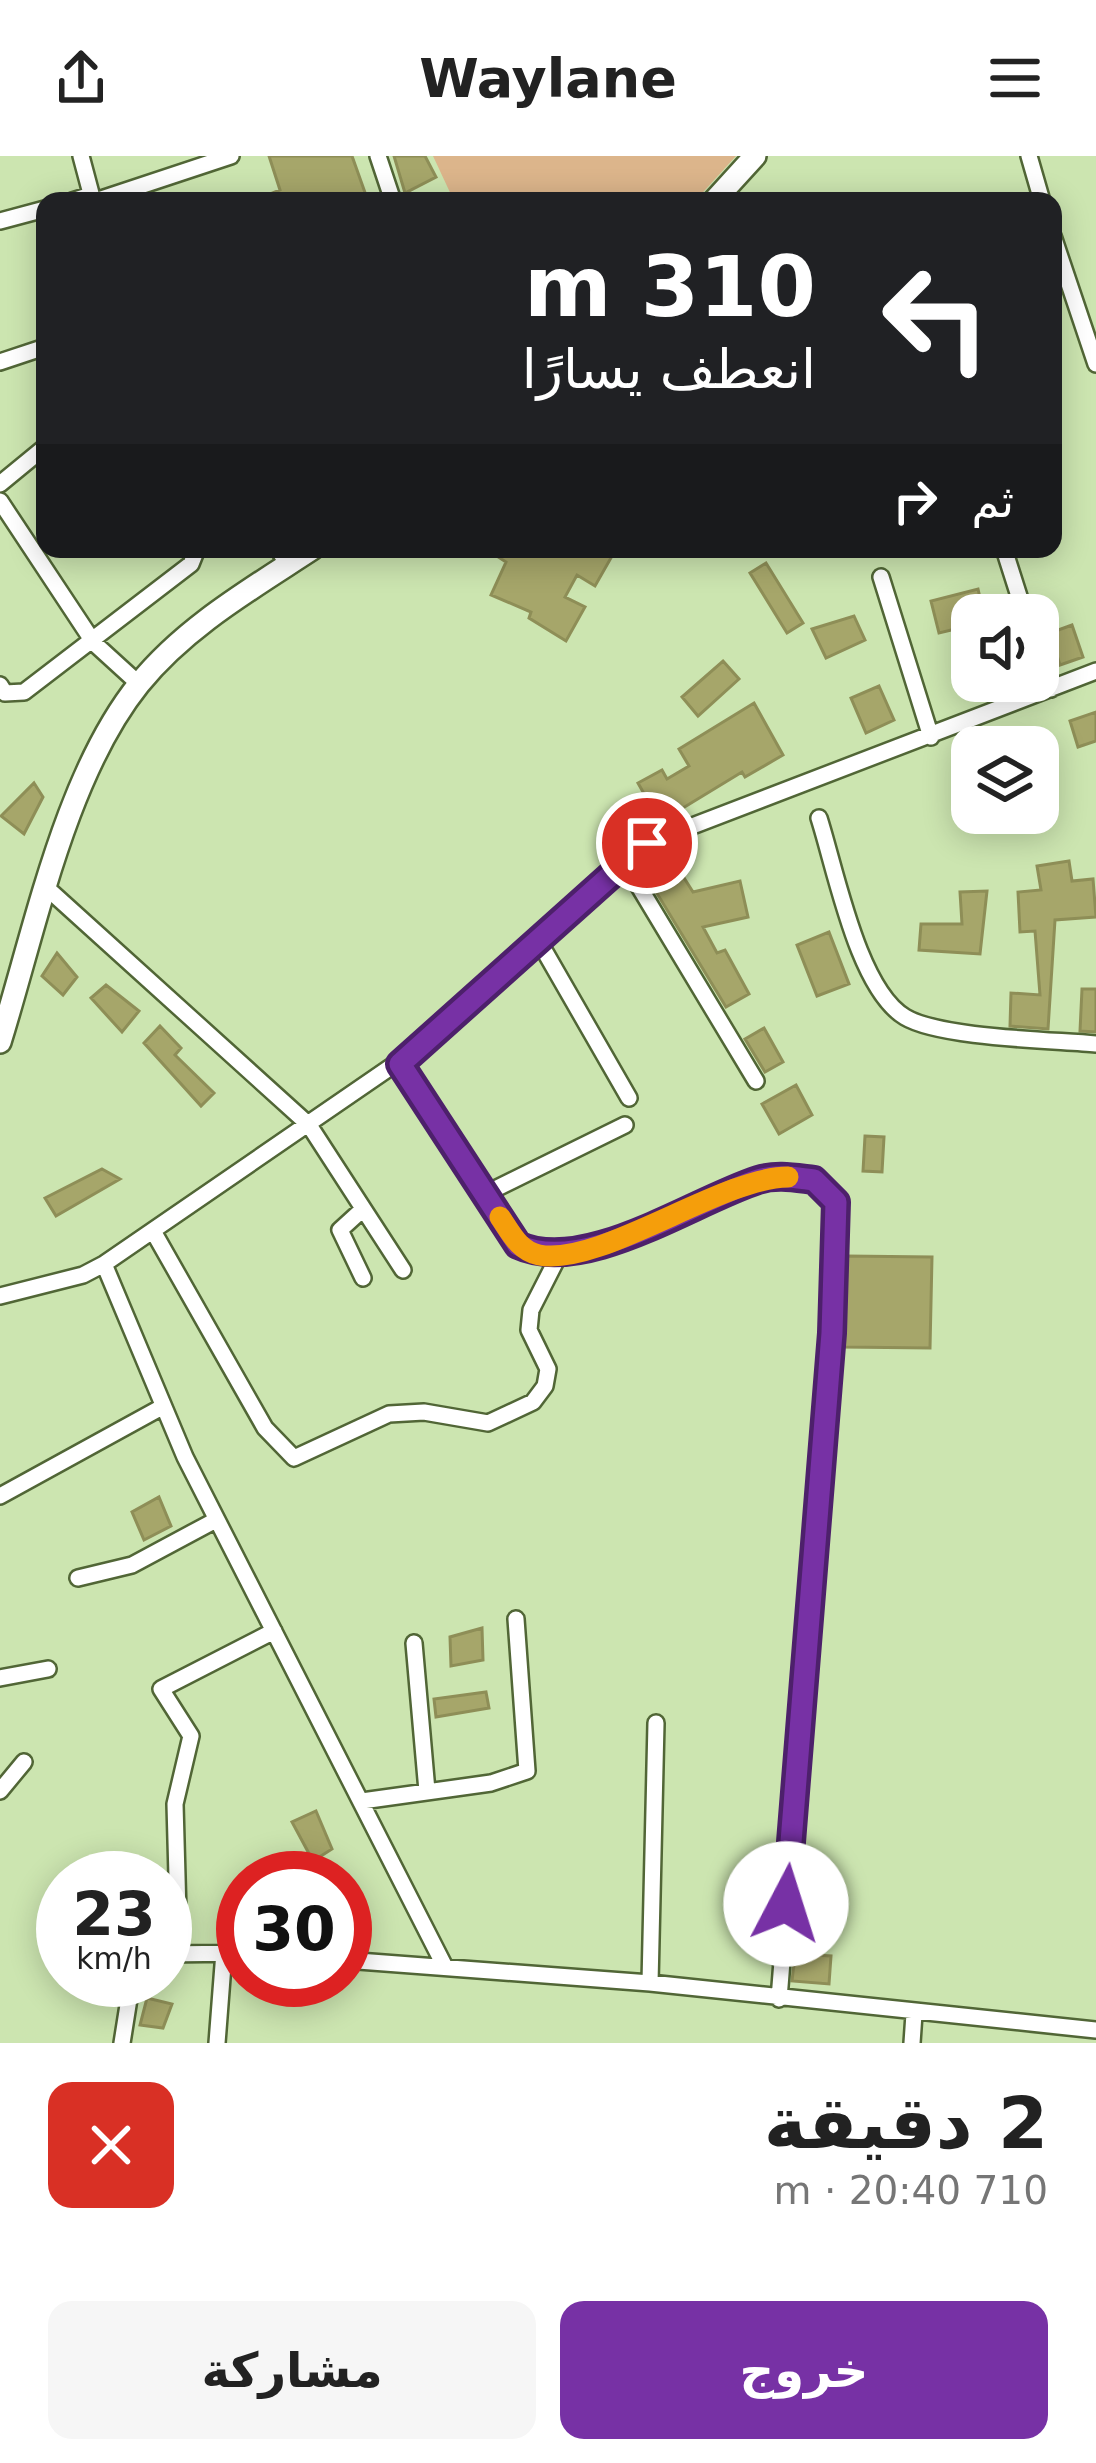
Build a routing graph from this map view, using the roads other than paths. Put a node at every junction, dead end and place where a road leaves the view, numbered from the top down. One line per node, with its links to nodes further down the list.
1 (81, 156): 6 (street)
2 (231, 156): 7 (street)
3 (378, 156): 8 (street)
4 (755, 156): 9 (main road)
5 (1029, 156): 10 (street)
6 (91, 192)
7 (115, 192)
8 (390, 192)
9 (722, 192)
10 (1039, 192)
11 (36, 211): 12 (street)
12 (0, 221)
13 (1062, 263): 16 (street)
14 (36, 350): 15 (street)
15 (0, 362)
16 (1096, 364)
17 (36, 457): 18 (street)
18 (0, 484)
19 (0, 501): 20 (street)
20 (36, 555)
21 (38, 558): 27 (street)
22 (193, 558): 27 (street)
23 (282, 558): 29 (main road)
24 (1007, 558): 26 (street)
25 (881, 578): 33 (street)
26 (1018, 594)
27 (94, 643): 29 (street); 30 (street)
28 (1096, 670): 31 (street)
29 (139, 684): 36 (main road)
30 (0, 685)
31 (1059, 685)
32 (1017, 702): 33 (street)
33 (932, 737): 35 (street)
34 (819, 818): 39 (street)
35 (623, 860): 37 (street); 41 (street)
36 (48, 889): 38 (main road); 43 (street)
37 (537, 938): 40 (street); 42 (street)
38 (0, 1042)
39 (1096, 1044)
40 (400, 1064): 43 (street); 45 (street)
41 (756, 1081)
42 (629, 1098)
43 (309, 1125): 46 (street); 47 (street)
44 (625, 1125): 45 (street)
45 (485, 1194): 48 (street)
46 (363, 1209): 50 (street); 51 (street)
47 (153, 1231): 48 (street); 49 (street)
48 (560, 1253): 71 (street)
49 (104, 1264): 52 (street); 53 (street)
50 (403, 1270)
51 (363, 1277)
52 (0, 1296)
53 (162, 1407): 54 (street); 55 (street)
54 (0, 1496)
55 (216, 1520): 56 (street); 58 (street)
56 (78, 1578)
57 (516, 1619): 65 (street)
58 (274, 1631): 66 (street); 67 (street)
59 (414, 1643): 65 (street)
60 (48, 1670): 61 (street)
61 (0, 1678)
62 (656, 1723): 70 (street)
63 (24, 1762): 64 (street)
64 (0, 1791)
65 (427, 1791): 66 (street)
66 (362, 1801): 69 (street)
67 (174, 1851)
68 (372, 1962): 69 (street)
69 (445, 1966): 70 (street)
70 (650, 1983): 71 (street)
71 (779, 1999): 74 (street)
72 (128, 2007): 76 (street)
73 (220, 2007): 77 (street)
74 (914, 2014): 75 (street); 78 (street)
75 (1096, 2030): 79 (street)
76 (122, 2043)
77 (217, 2043)
78 (912, 2043)
79 (1094, 2043)

